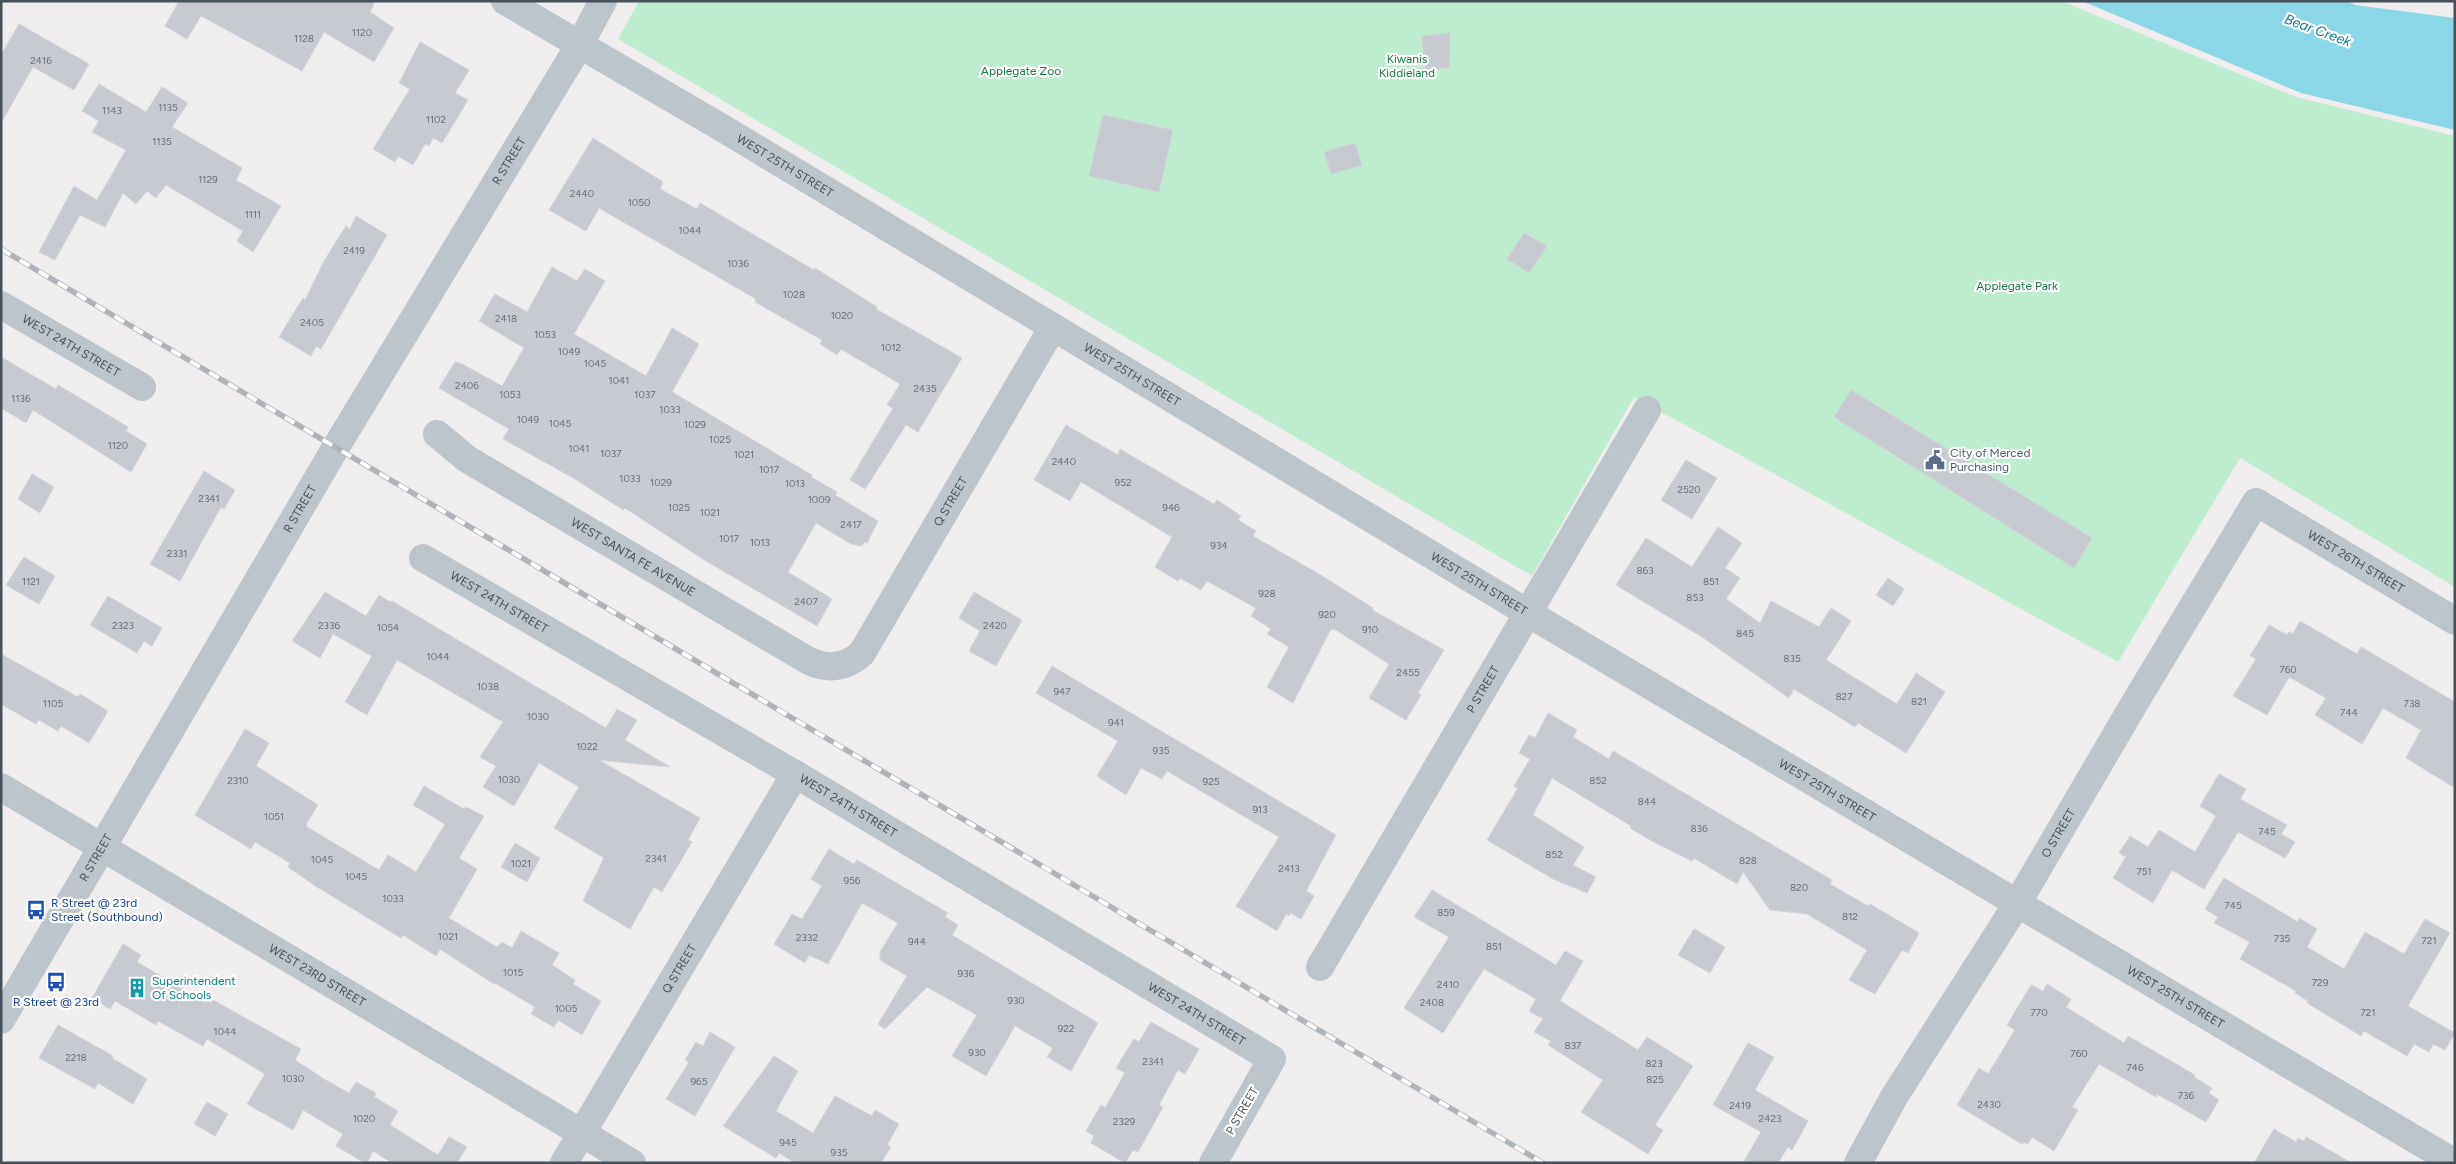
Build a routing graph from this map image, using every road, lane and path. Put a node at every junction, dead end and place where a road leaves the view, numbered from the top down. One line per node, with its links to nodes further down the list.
1 (505, 1): 3 (street, WEST 25TH STREET)
2 (603, 1): 3 (street, R STREET)
3 (580, 44): 5 (street, WEST 25TH STREET); 16 (street, R STREET)
4 (1, 305): 6 (street, WEST 24TH STREET)
5 (1054, 327): 11 (street, WEST 25TH STREET); 13 (street, Q STREET)
6 (142, 387)
7 (1647, 410): 11 (street, P STREET)
8 (437, 434): 13 (street, WEST SANTA FE AVENUE)
9 (2256, 502): 12 (street, WEST 26TH STREET); 17 (street, O STREET)
10 (423, 558): 14 (street, WEST 24TH STREET)
11 (1528, 613): 17 (street, WEST 25TH STREET); 18 (street, P STREET)
12 (2455, 621)
13 (837, 666)
14 (795, 774): 20 (street, WEST 24TH STREET); 21 (street, Q STREET)
15 (1, 787): 16 (street, WEST 23RD STREET)
16 (104, 848): 19 (street, R STREET); 21 (street, WEST 23RD STREET)
17 (2017, 904): 25 (street, O STREET); 26 (street, WEST 25TH STREET)
18 (1320, 967)
19 (1, 1020)
20 (1272, 1059): 24 (street, P STREET)
21 (582, 1133): 22 (street, Q STREET); 23 (street, WEST 23RD STREET)
22 (564, 1163)
23 (632, 1163)
24 (1213, 1163)
25 (1858, 1163)
26 (2455, 1163)

